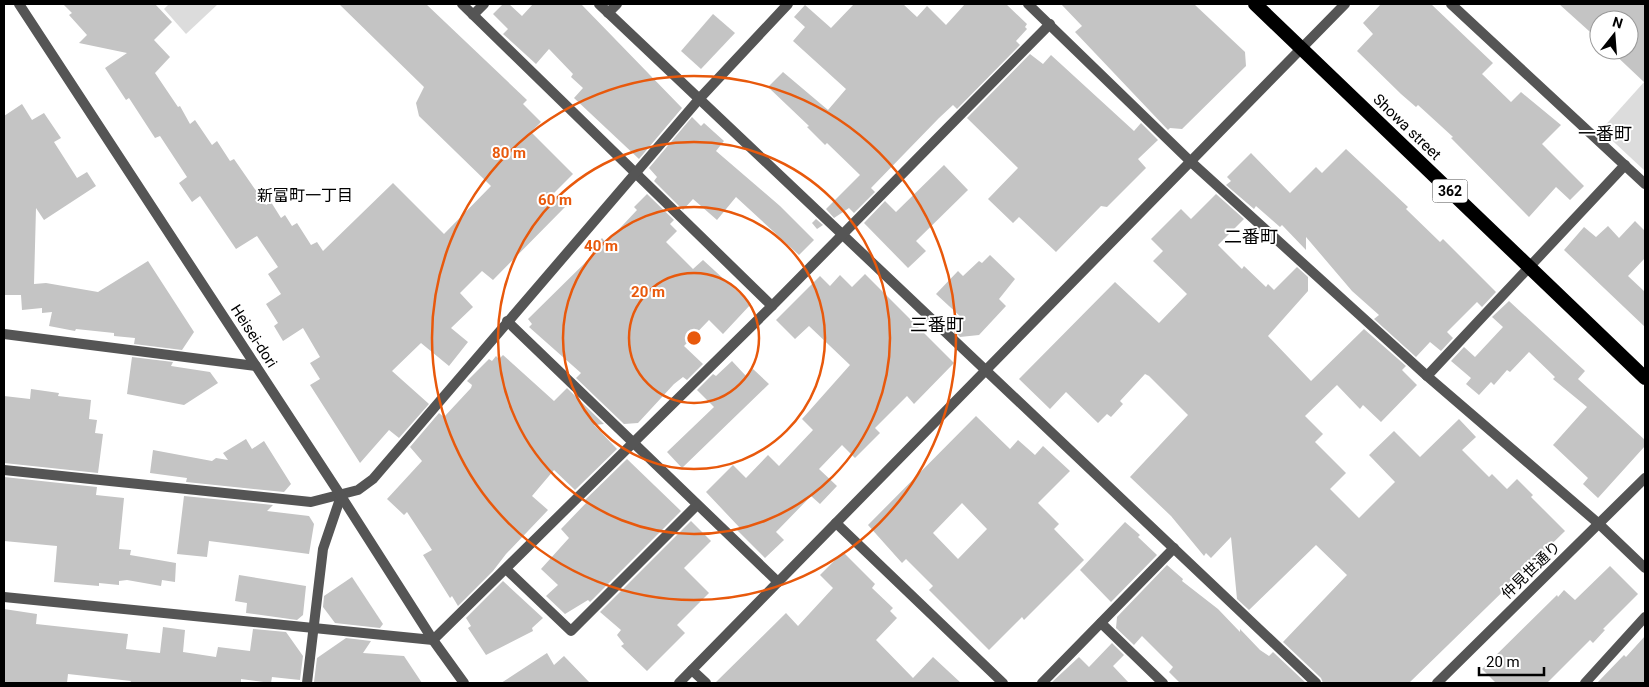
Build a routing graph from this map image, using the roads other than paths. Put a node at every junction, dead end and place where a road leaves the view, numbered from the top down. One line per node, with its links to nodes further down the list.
1 (19, 4): 25 (street, Heisei-dori)
2 (462, 4): 12 (street)
3 (484, 4): 12 (street)
4 (599, 4): 11 (street)
5 (617, 4): 11 (street)
6 (788, 4): 15 (street)
7 (1028, 4): 13 (street)
8 (1255, 4): 14 (highway, Showa street / 362)
9 (1345, 4): 14 (street)
10 (1451, 4): 17 (street)
11 (608, 13): 15 (street)
12 (473, 15): 18 (street)
13 (1050, 24): 16 (street); 20 (street)
14 (1302, 49): 16 (street); 21 (highway, Showa street / 362)
15 (700, 98): 18 (street); 20 (street)
16 (1190, 161): 26 (street); 27 (street)
17 (1625, 165): 19 (street); 21 (street)
18 (636, 173): 22 (street); 23 (street)
19 (1645, 184)
20 (844, 235): 22 (street); 26 (street)
21 (1529, 267): 27 (street); 28 (highway, Showa street / 362)
22 (772, 306): 29 (street)
23 (507, 321): 29 (street); 32 (street)
24 (4, 334): 25 (street)
25 (256, 366): 32 (street, Heisei-dori)
26 (985, 369): 34 (street); 36 (street)
27 (1427, 376): 35 (street)
28 (1645, 378)
29 (633, 442): 33 (street); 37 (street)
30 (4, 470): 32 (street)
31 (1645, 478): 35 (street, 仲見世通り)
32 (342, 496): 43 (street); 44 (street, Heisei-dori)
33 (697, 505): 37 (street); 39 (street)
34 (836, 523): 39 (street); 51 (street)
35 (1599, 524): 38 (street); 55 (street, 仲見世通り)
36 (1174, 548): 42 (street); 54 (street)
37 (506, 568): 44 (street)
38 (1645, 568)
39 (778, 582): 45 (street)
40 (4, 597): 43 (street)
41 (1645, 617): 56 (street)
42 (1101, 623): 52 (street); 53 (street)
43 (313, 629): 44 (street); 47 (street)
44 (433, 640): 46 (street, Heisei-dori)
45 (692, 670): 49 (street); 50 (street)
46 (457, 678): 48 (street, Heisei-dori)
47 (307, 683)
48 (464, 683)
49 (679, 683)
50 (706, 683)
51 (1004, 683)
52 (1042, 683)
53 (1164, 683)
54 (1316, 683)
55 (1437, 683)
56 (1585, 683)

